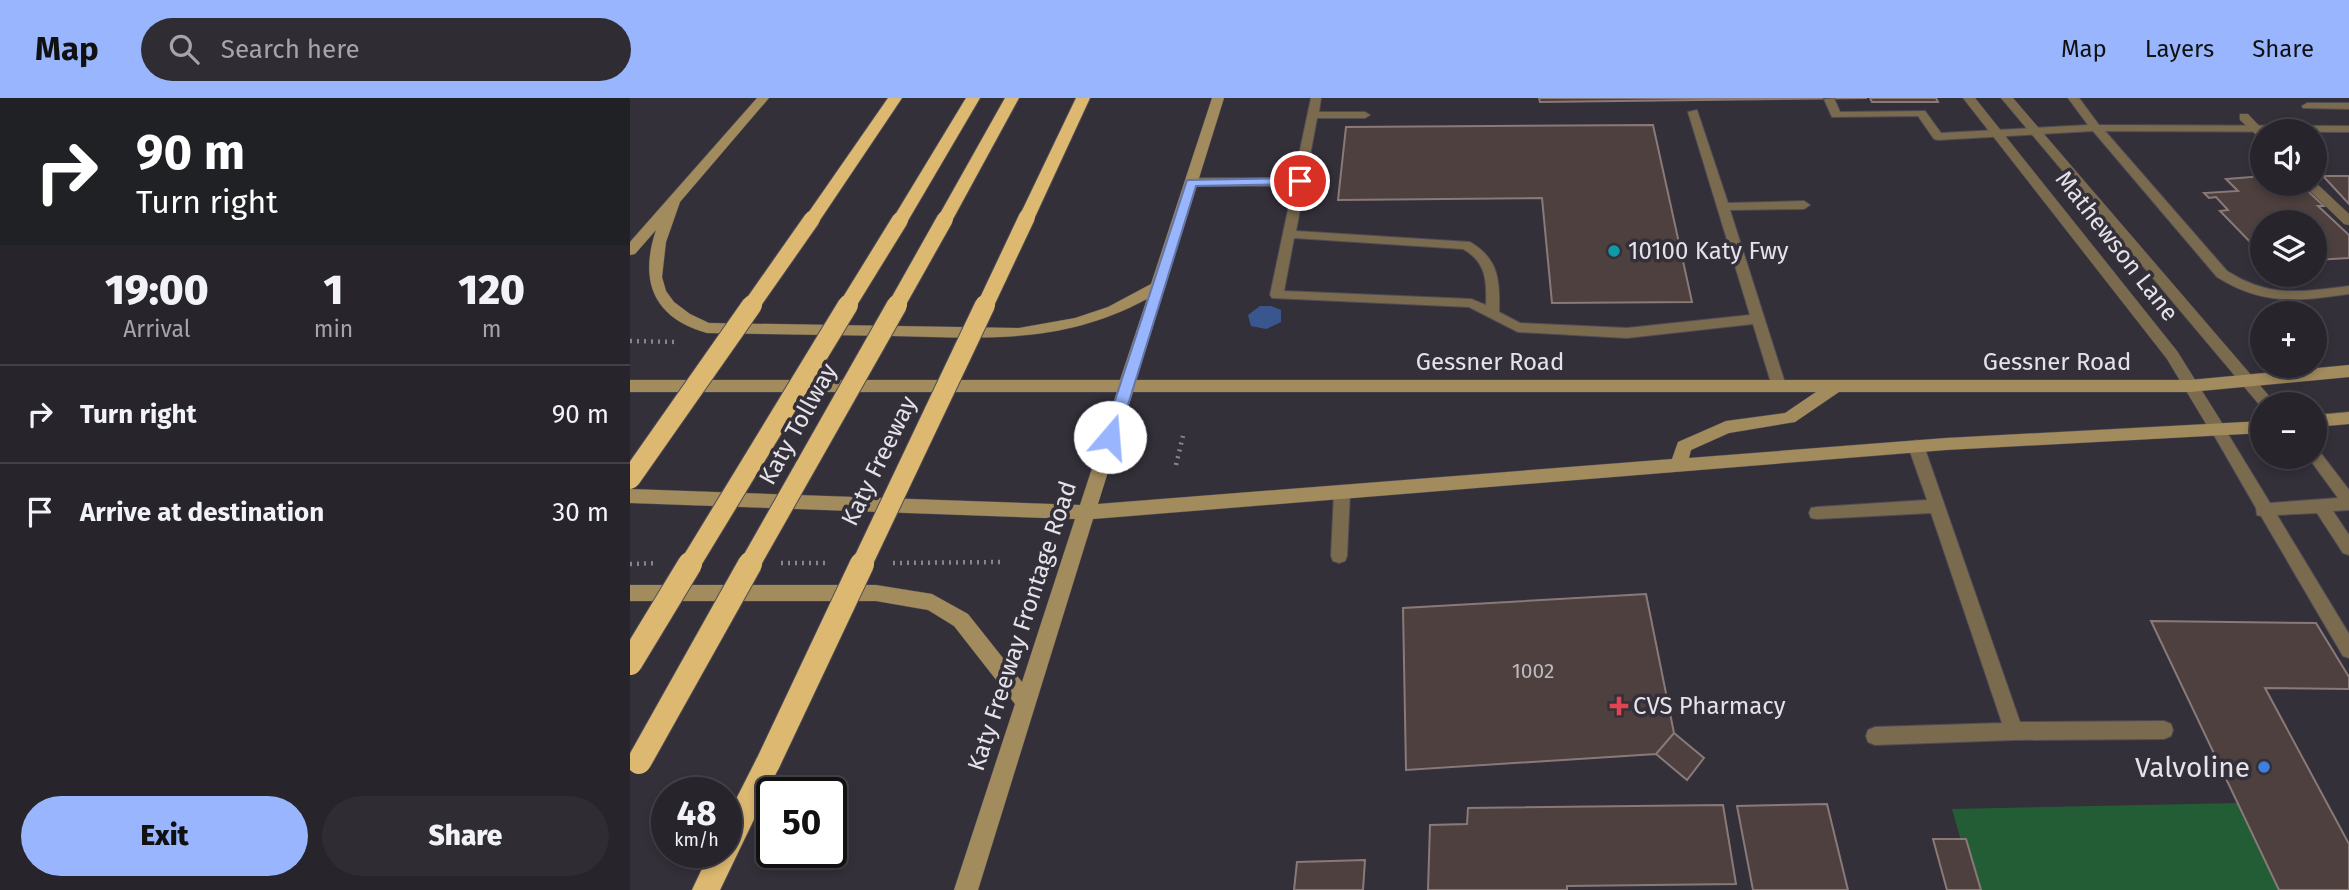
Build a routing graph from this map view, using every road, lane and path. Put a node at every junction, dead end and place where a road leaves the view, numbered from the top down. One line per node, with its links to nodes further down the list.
1 (763, 98): 28 (main road)
2 (895, 98): 55 (highway, bridge)
3 (973, 98): 74 (highway, Katy Tollway, bridge)
4 (1012, 98): 79 (highway, Katy Tollway, bridge)
5 (1083, 98): 80 (highway, Katy Freeway, bridge)
6 (1218, 98): 26 (main road, Katy Freeway Frontage Road)
7 (1316, 98): 15 (lane)
8 (1969, 98): 24 (street, Mathewson Lane)
9 (2007, 98): 22 (street, Mathewson Lane)
10 (2073, 98): 19 (lane)
11 (1829, 99): 24 (lane)
12 (2307, 106): 13 (lane)
13 (2349, 106)
14 (1693, 112): 30 (lane)
15 (1313, 115): 16 (lane); 25 (lane)
16 (1365, 115)
17 (2244, 117): 18 (street)
18 (2250, 123)
19 (2095, 128): 22 (lane); 23 (lane); 35 (lane)
20 (2349, 129): 21 (lane)
21 (2327, 130)
22 (2035, 132): 24 (lane); 39 (street, Mathewson Lane)
23 (2250, 133)
24 (1998, 134): 44 (street, Mathewson Lane)
25 (1300, 181): 26 (lane); 32 (lane)
26 (1191, 182): 34 (main road, Katy Freeway Frontage Road)
27 (2323, 196): 31 (street)
28 (673, 202): 33 (main road); 34 (main road)
29 (1804, 205): 30 (lane)
30 (1723, 207): 37 (lane)
31 (2349, 221)
32 (1289, 234): 36 (lane); 36 (lane)
33 (630, 251)
34 (1158, 288): 41 (main road, Katy Freeway Frontage Road)
35 (2349, 290)
36 (1492, 314): 37 (lane)
37 (1758, 319): 42 (lane)
38 (2349, 371): 39 (main road, Gessner Road)
39 (2245, 380): 44 (main road, Gessner Road); 45 (street, Mathewson Lane)
40 (630, 386): 41 (main road, Gessner Road)
41 (1126, 386): 42 (main road, Gessner Road); 62 (main road, Katy Freeway Frontage Road)
42 (1779, 386): 43 (main road, Gessner Road)
43 (1836, 386): 44 (main road, Gessner Road); 53 (main road)
44 (2190, 386): 49 (street, Mathewson Lane)
45 (2256, 392)
46 (2349, 418): 47 (main road)
47 (2327, 420)
48 (2250, 428): 49 (main road)
49 (2218, 430): 51 (main road); 61 (lane)
50 (1183, 436): 52 (path)
51 (1916, 446): 53 (main road); 59 (lane)
52 (1176, 465)
53 (1678, 467): 56 (main road)
54 (2324, 469): 58 (lane)
55 (630, 478)
56 (1342, 493): 62 (main road); 65 (lane)
57 (630, 496): 62 (main road)
58 (2349, 503): 60 (lane)
59 (1936, 506): 63 (lane); 77 (lane)
60 (2321, 506): 61 (lane); 64 (lane)
61 (2263, 510): 73 (lane)
62 (1086, 512): 75 (main road, Katy Freeway Frontage Road)
63 (1817, 513)
64 (2349, 548)
65 (1339, 556)
66 (1002, 562): 70 (path)
67 (671, 563): 71 (path)
68 (768, 563): 69 (path)
69 (836, 563)
70 (891, 563)
71 (630, 564)
72 (630, 593): 75 (main road)
73 (2349, 650)
74 (630, 663)
75 (1026, 702): 83 (main road, Katy Freeway Frontage Road)
76 (2164, 730): 77 (lane)
77 (2014, 731): 78 (lane)
78 (1875, 736)
79 (634, 769)
80 (742, 816)
81 (716, 868): 82 (highway, Katy Freeway)
82 (706, 890)
83 (966, 890)

